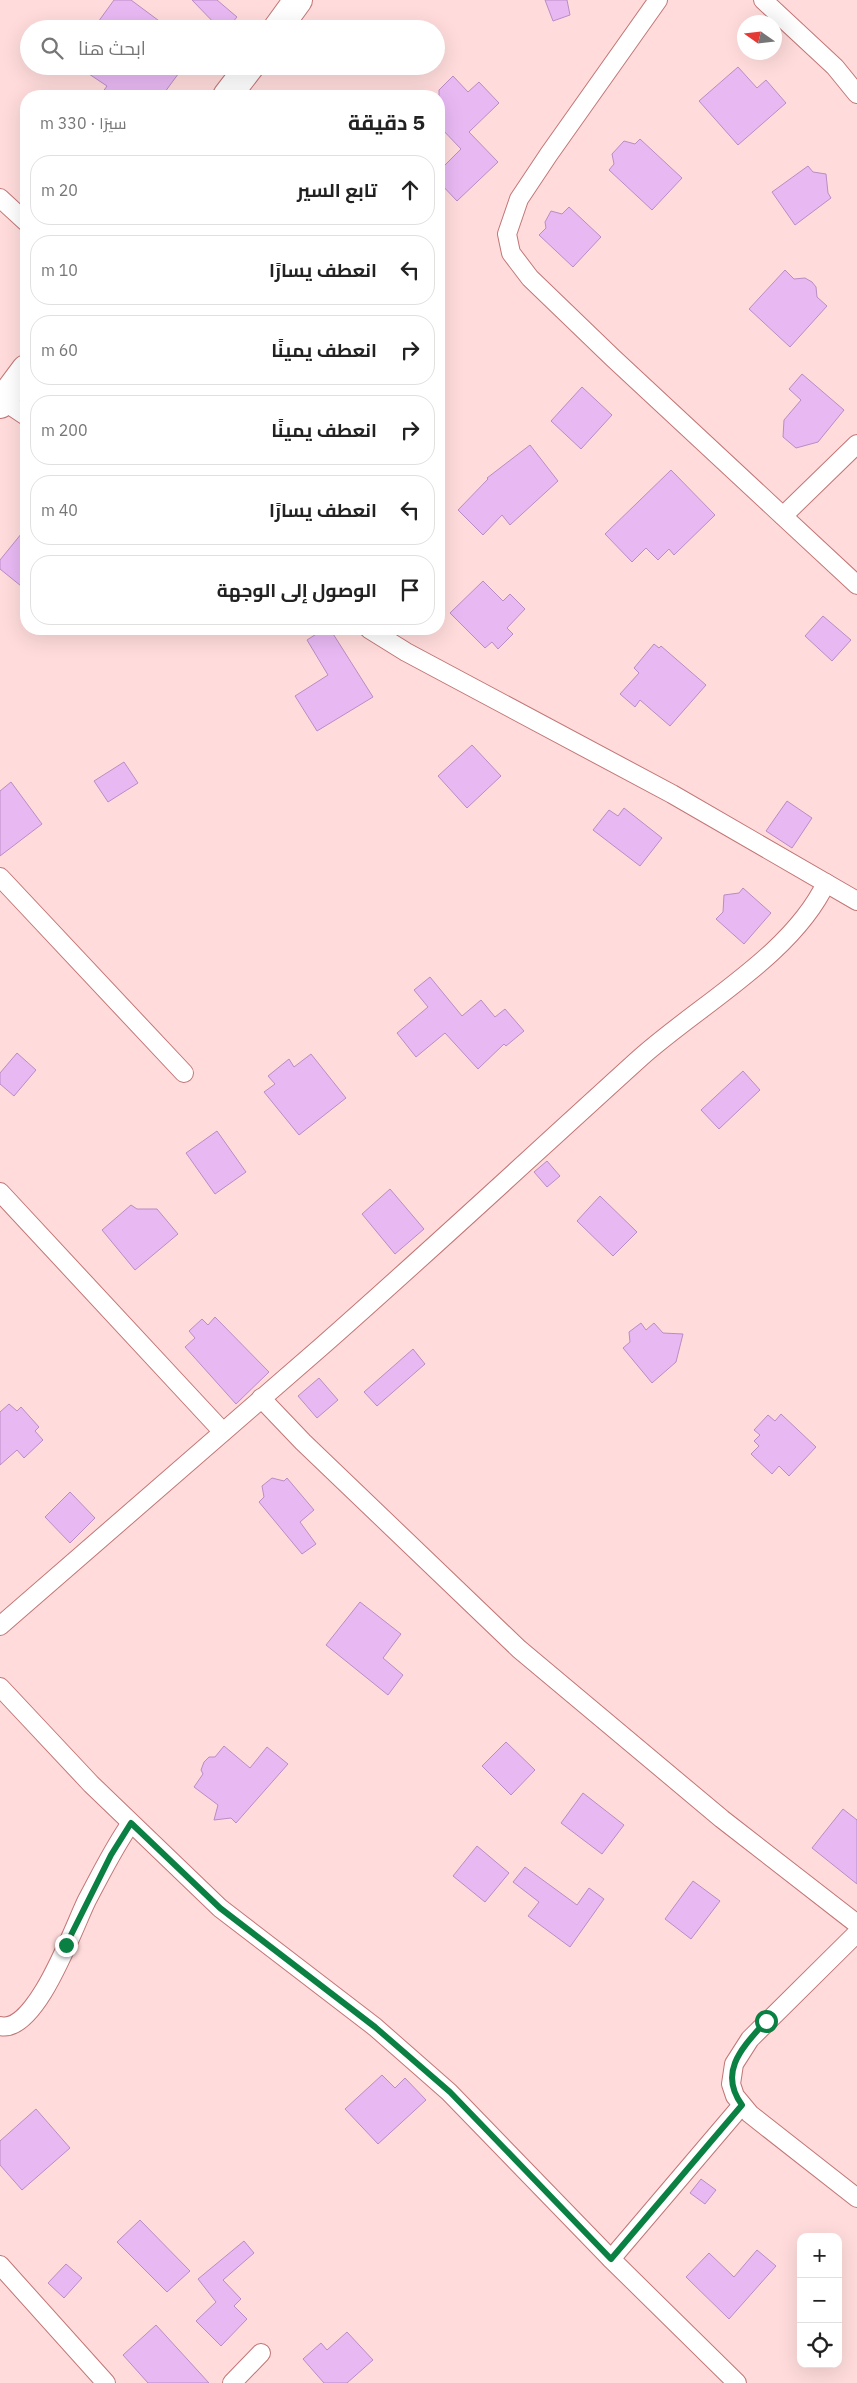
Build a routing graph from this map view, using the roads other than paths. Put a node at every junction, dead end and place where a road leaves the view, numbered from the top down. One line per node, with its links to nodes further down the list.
1 (298, 0): 4 (highway)
2 (658, 0): 14 (street)
3 (764, 0): 7 (street)
4 (284, 20)
5 (243, 75): 6 (highway)
6 (232, 90)
7 (857, 94)
8 (0, 198): 9 (street)
9 (20, 216)
10 (20, 376): 11 (highway)
11 (1, 402): 12 (street)
12 (20, 413)
13 (857, 444): 14 (street)
14 (783, 516): 15 (street)
15 (857, 585)
16 (379, 635): 18 (street)
17 (0, 877): 20 (street)
18 (826, 883): 19 (street); 22 (street)
19 (857, 901)
20 (184, 1073)
21 (0, 1192): 23 (street)
22 (261, 1398): 23 (street); 27 (street)
23 (223, 1432): 24 (street)
24 (0, 1626)
25 (0, 1687): 26 (street)
26 (131, 1823): 29 (street); 32 (street)
27 (857, 1924)
28 (857, 1933): 30 (street)
29 (0, 2026)
30 (742, 2105): 31 (street); 32 (street)
31 (857, 2198)
32 (611, 2259): 37 (street)
33 (0, 2265): 35 (street)
34 (261, 2353): 36 (street)
35 (106, 2383)
36 (232, 2383)
37 (736, 2383)

